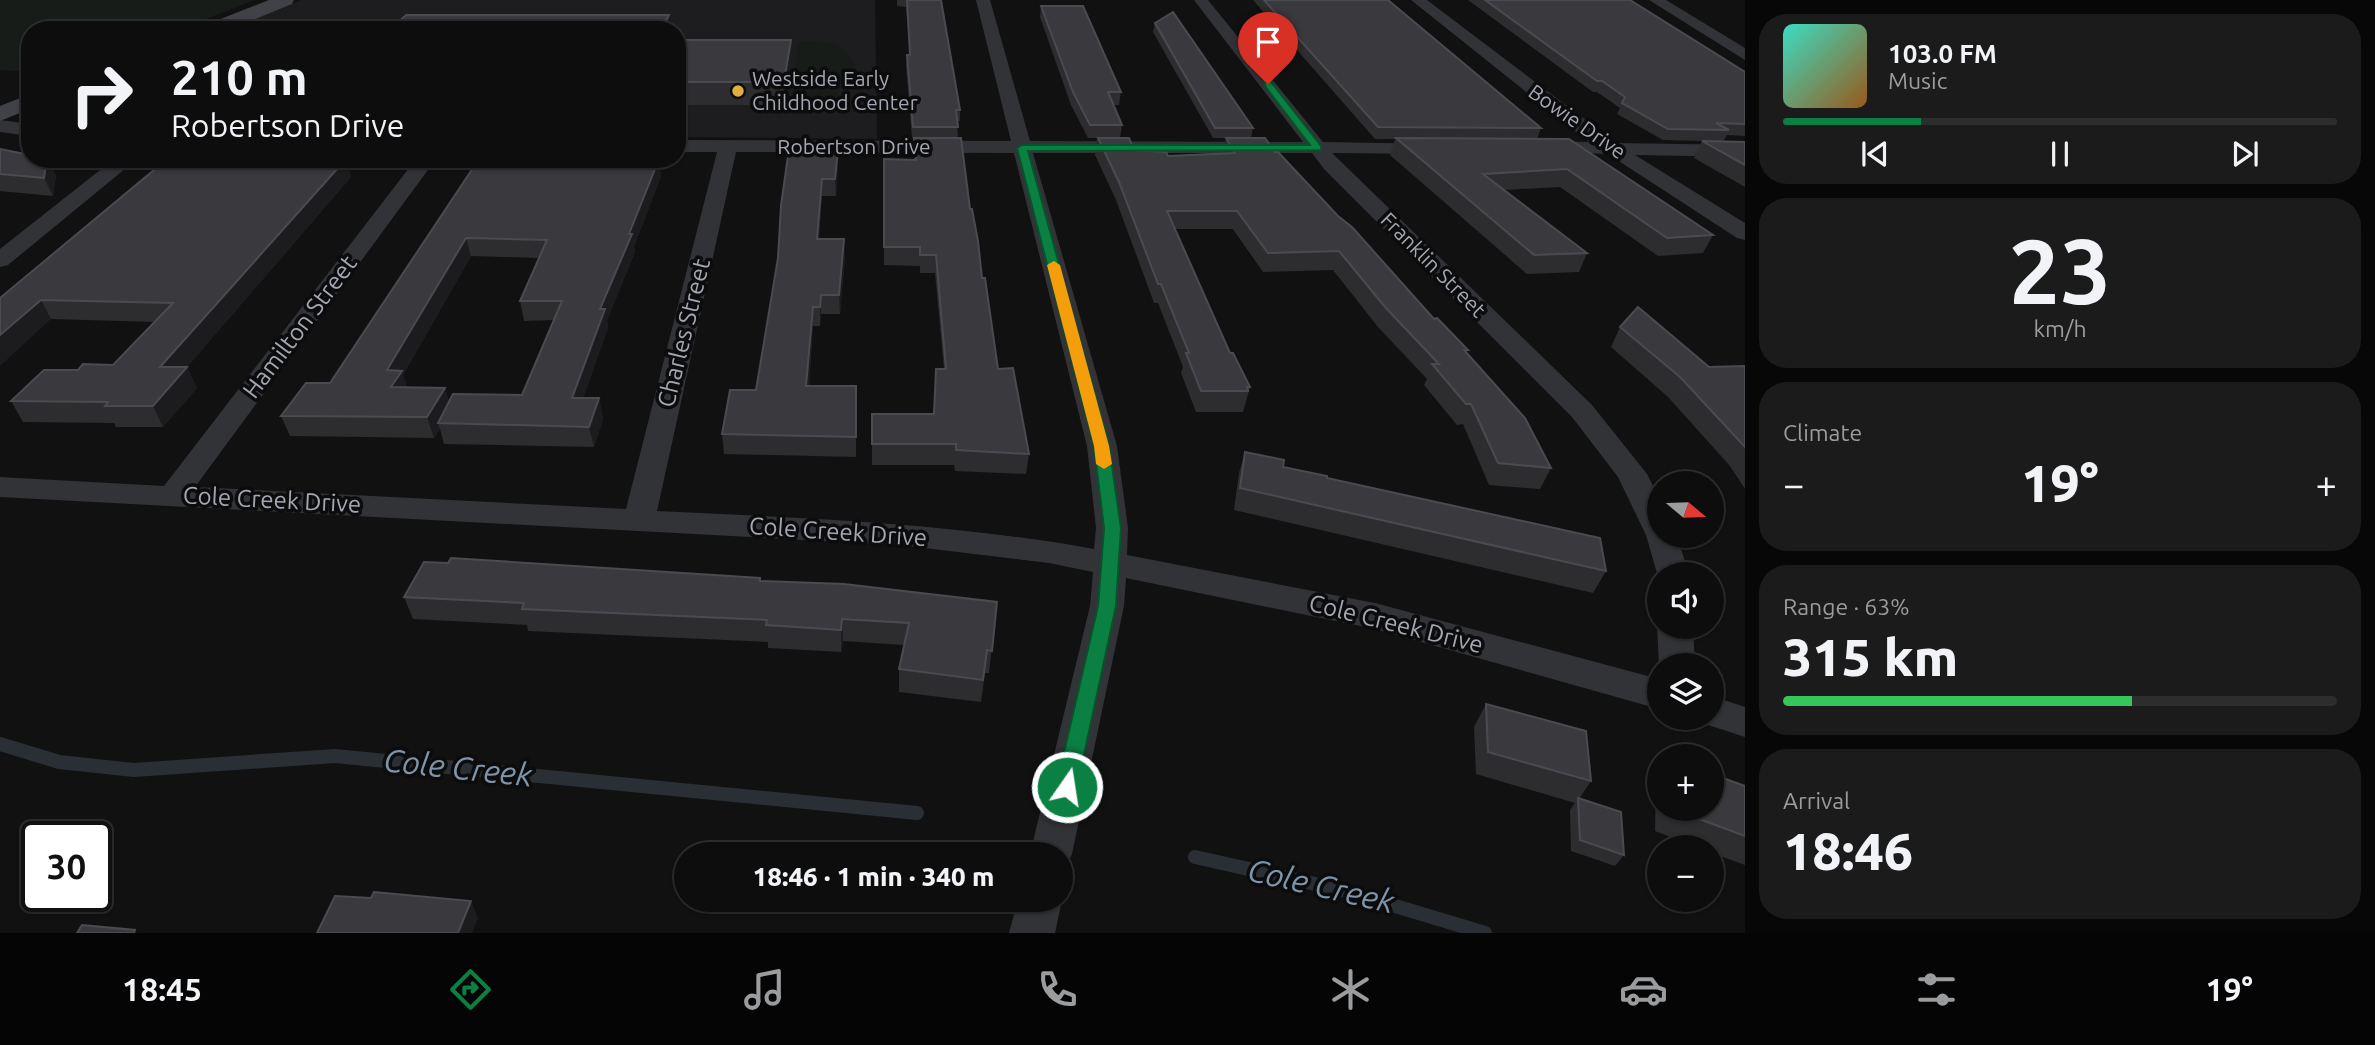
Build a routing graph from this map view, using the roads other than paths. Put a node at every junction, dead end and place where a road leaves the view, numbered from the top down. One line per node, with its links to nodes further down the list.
1 (285, 0): 6 (street)
2 (983, 0): 15 (street)
3 (1201, 0): 16 (street, Franklin Street)
4 (1418, 0): 18 (street, Bowie Drive)
5 (1656, 0): 7 (street)
6 (232, 21)
7 (1745, 55)
8 (21, 105): 9 (street)
9 (0, 114)
10 (0, 126): 11 (street)
11 (21, 129)
12 (686, 146): 13 (street, Robertson Drive)
13 (728, 146): 15 (street, Robertson Drive); 27 (street, Charles Street)
14 (1521, 147): 18 (street)
15 (1022, 148): 16 (street, Robertson Drive); 28 (street)
16 (1318, 148): 17 (street, Robertson Drive); 26 (street, Franklin Street)
17 (1453, 148)
18 (1611, 148): 19 (street); 22 (street, Bowie Drive)
19 (1745, 151)
20 (116, 168): 23 (street)
21 (419, 168): 25 (street, Hamilton Street)
22 (1745, 233)
23 (0, 260)
24 (0, 487): 25 (street, Cole Creek Drive)
25 (173, 495): 27 (street, Cole Creek Drive)
26 (1647, 506)
27 (639, 520): 28 (street, Cole Creek Drive)
28 (1110, 563): 29 (street, Cole Creek Drive); 32 (street)
29 (1647, 691)
30 (1724, 715): 31 (street)
31 (1745, 722)
32 (1054, 842)
33 (1037, 912): 34 (street)
34 (1032, 933)

